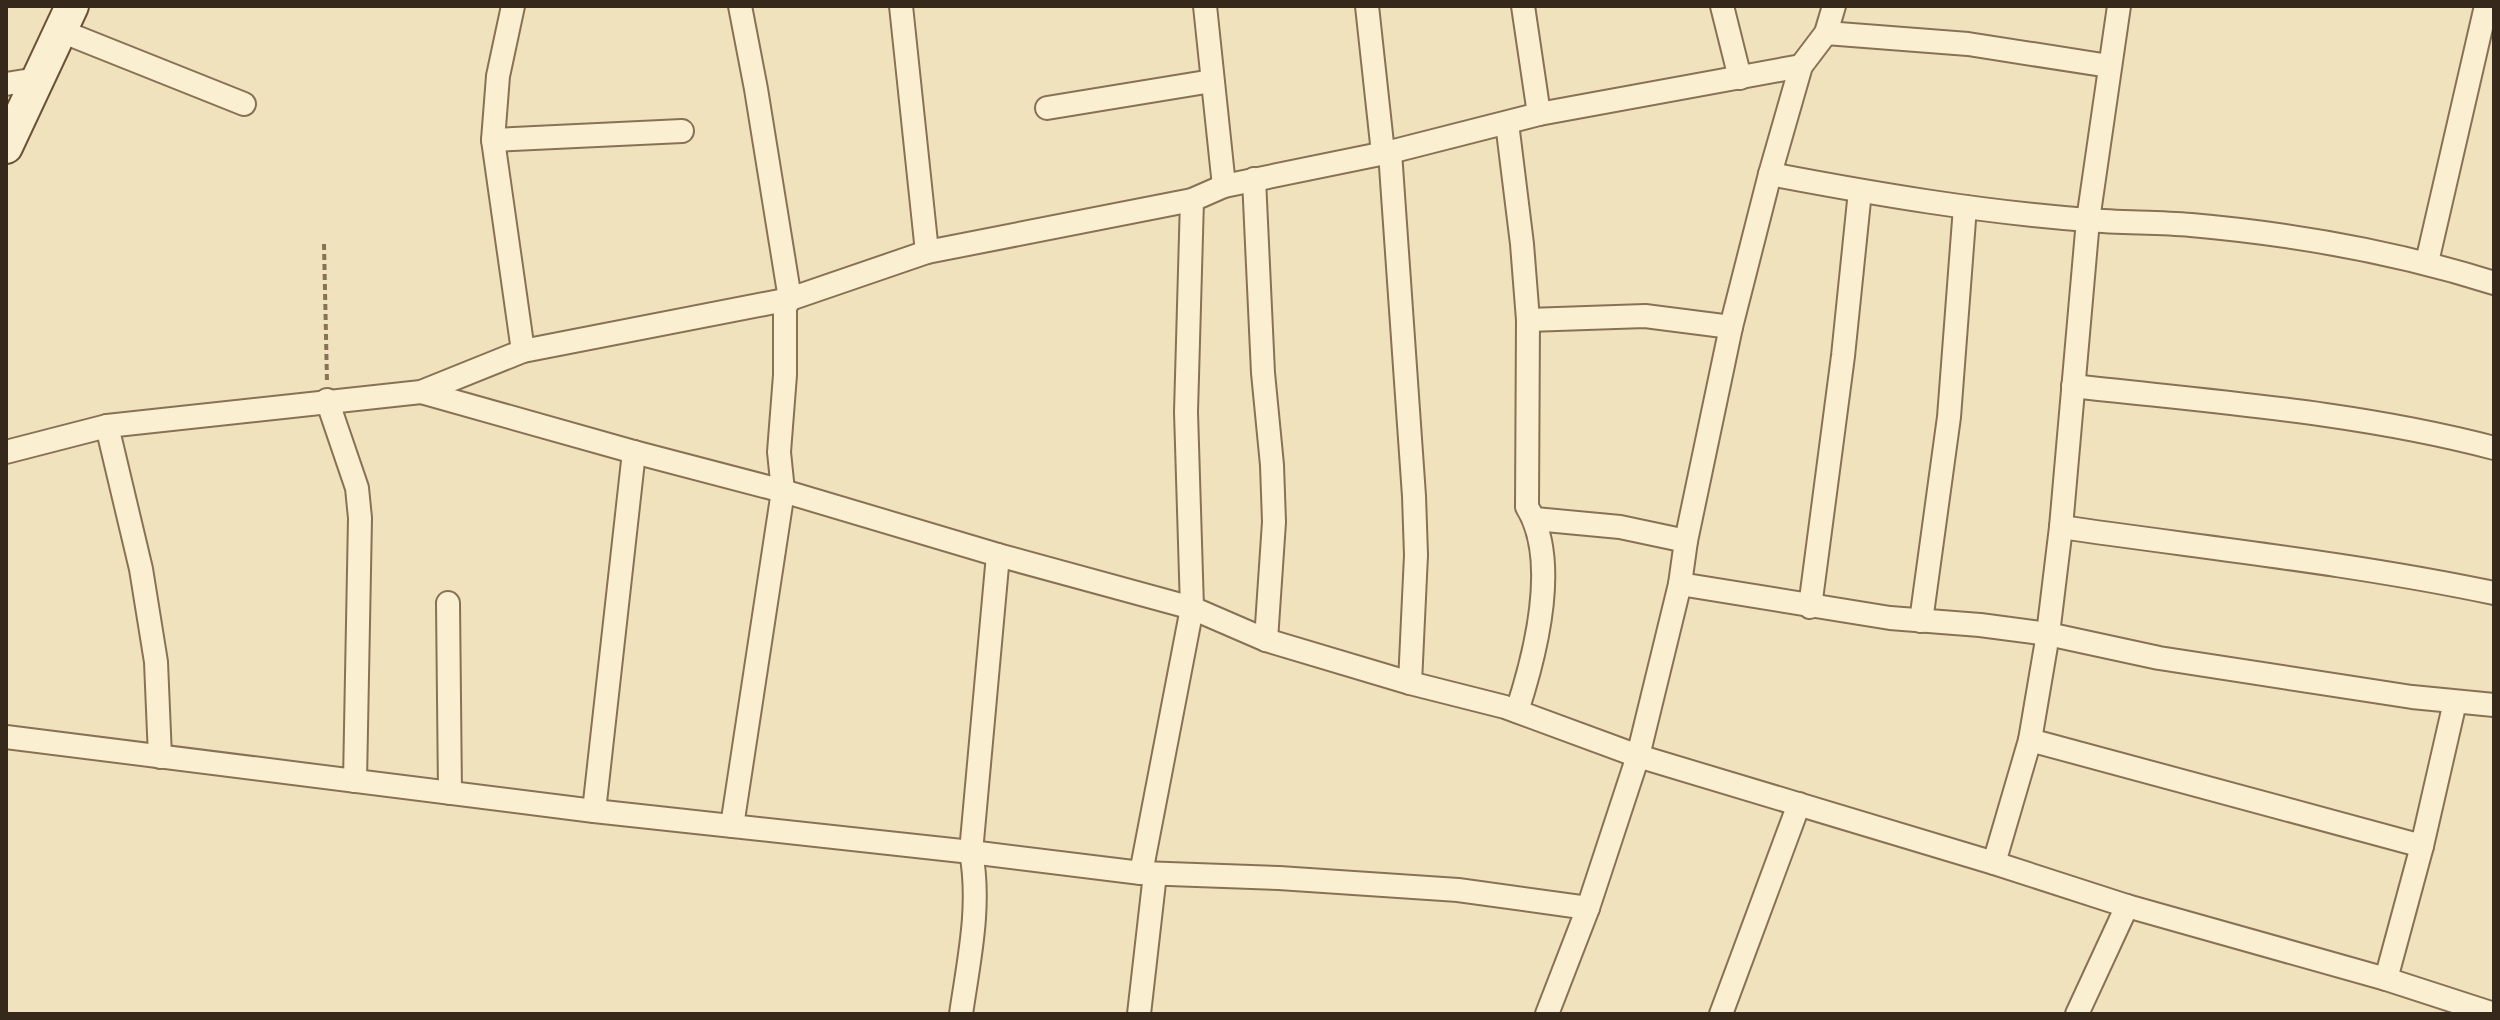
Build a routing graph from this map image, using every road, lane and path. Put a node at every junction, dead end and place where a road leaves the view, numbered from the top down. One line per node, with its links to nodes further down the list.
1 (513, 6): 23 (street)
2 (740, 6): 37 (street)
3 (901, 6): 34 (street)
4 (1205, 6): 16 (street)
5 (1367, 6): 25 (street)
6 (1523, 6): 20 (street)
7 (1722, 6): 15 (street)
8 (1834, 6): 12 (street)
9 (2119, 6): 14 (street)
10 (2486, 6): 35 (street)
11 (66, 18): 17 (street); 18 (street)
12 (1826, 33): 13 (street); 14 (street)
13 (1801, 66): 15 (street); 26 (street)
14 (2109, 66): 32 (street)
15 (1740, 78): 20 (street)
16 (1212, 81): 19 (street); 28 (street)
17 (22, 82): 24 (street)
18 (244, 104)
19 (1047, 108)
20 (1539, 114): 21 (street)
21 (1507, 123): 25 (street); 38 (street)
22 (682, 131): 23 (street)
23 (493, 140): 40 (street)
24 (6, 147)
25 (1386, 153): 27 (street); 61 (street)
26 (1770, 174): 29 (street); 39 (street)
27 (1254, 179): 28 (street); 60 (street)
28 (1224, 186): 30 (street)
29 (1860, 191): 31 (street); 56 (street)
30 (1192, 200): 34 (street); 57 (street)
31 (1965, 207): 32 (street); 58 (street)
32 (2088, 220): 35 (street); 41 (street)
33 (324, 244): 43 (path)
34 (927, 252): 37 (street)
35 (2427, 262): 36 (street)
36 (2494, 283)
37 (790, 299): 40 (street); 48 (street)
38 (1528, 320): 39 (street); 49 (street)
39 (1731, 327): 51 (street)
40 (523, 351): 42 (street)
41 (2073, 386): 45 (street); 50 (street)
42 (421, 392): 43 (street); 47 (street)
43 (327, 400): 44 (street); 69 (street)
44 (107, 426): 46 (street); 68 (street)
45 (2494, 448)
46 (6, 452)
47 (634, 452): 48 (street); 72 (street)
48 (783, 491): 52 (street); 73 (street)
49 (1535, 519): 51 (street); 64 (street)
50 (2061, 527): 54 (street); 59 (street)
51 (1686, 541): 53 (street)
52 (998, 555): 57 (street); 75 (street)
53 (1680, 584): 56 (street); 67 (street)
54 (2494, 593)
55 (448, 603): 70 (street)
56 (1810, 607): 58 (street)
57 (1192, 608): 60 (street); 77 (street)
58 (1921, 621): 59 (street)
59 (2048, 634): 62 (street); 66 (street)
60 (1266, 640): 61 (street)
61 (1410, 683): 64 (street)
62 (2455, 702): 63 (street); 74 (street)
63 (2494, 705)
64 (1517, 711): 67 (street)
65 (6, 737): 68 (street)
66 (2030, 740): 74 (street); 76 (street)
67 (1638, 756): 71 (street); 79 (street)
68 (160, 757): 69 (street)
69 (355, 781): 70 (street)
70 (450, 793): 72 (street)
71 (1799, 804): 76 (street); 84 (street)
72 (594, 811): 73 (street)
73 (732, 826): 75 (street)
74 (2422, 846): 80 (street)
75 (971, 852): 77 (street); 81 (street)
76 (1994, 863): 78 (street)
77 (1148, 873): 79 (street); 82 (street)
78 (2127, 906): 80 (street); 85 (street)
79 (1588, 908): 83 (street)
80 (2386, 979): 86 (street)
81 (961, 1014)
82 (1139, 1014)
83 (1547, 1014)
84 (1721, 1014)
85 (2077, 1014)
86 (2494, 1014)

